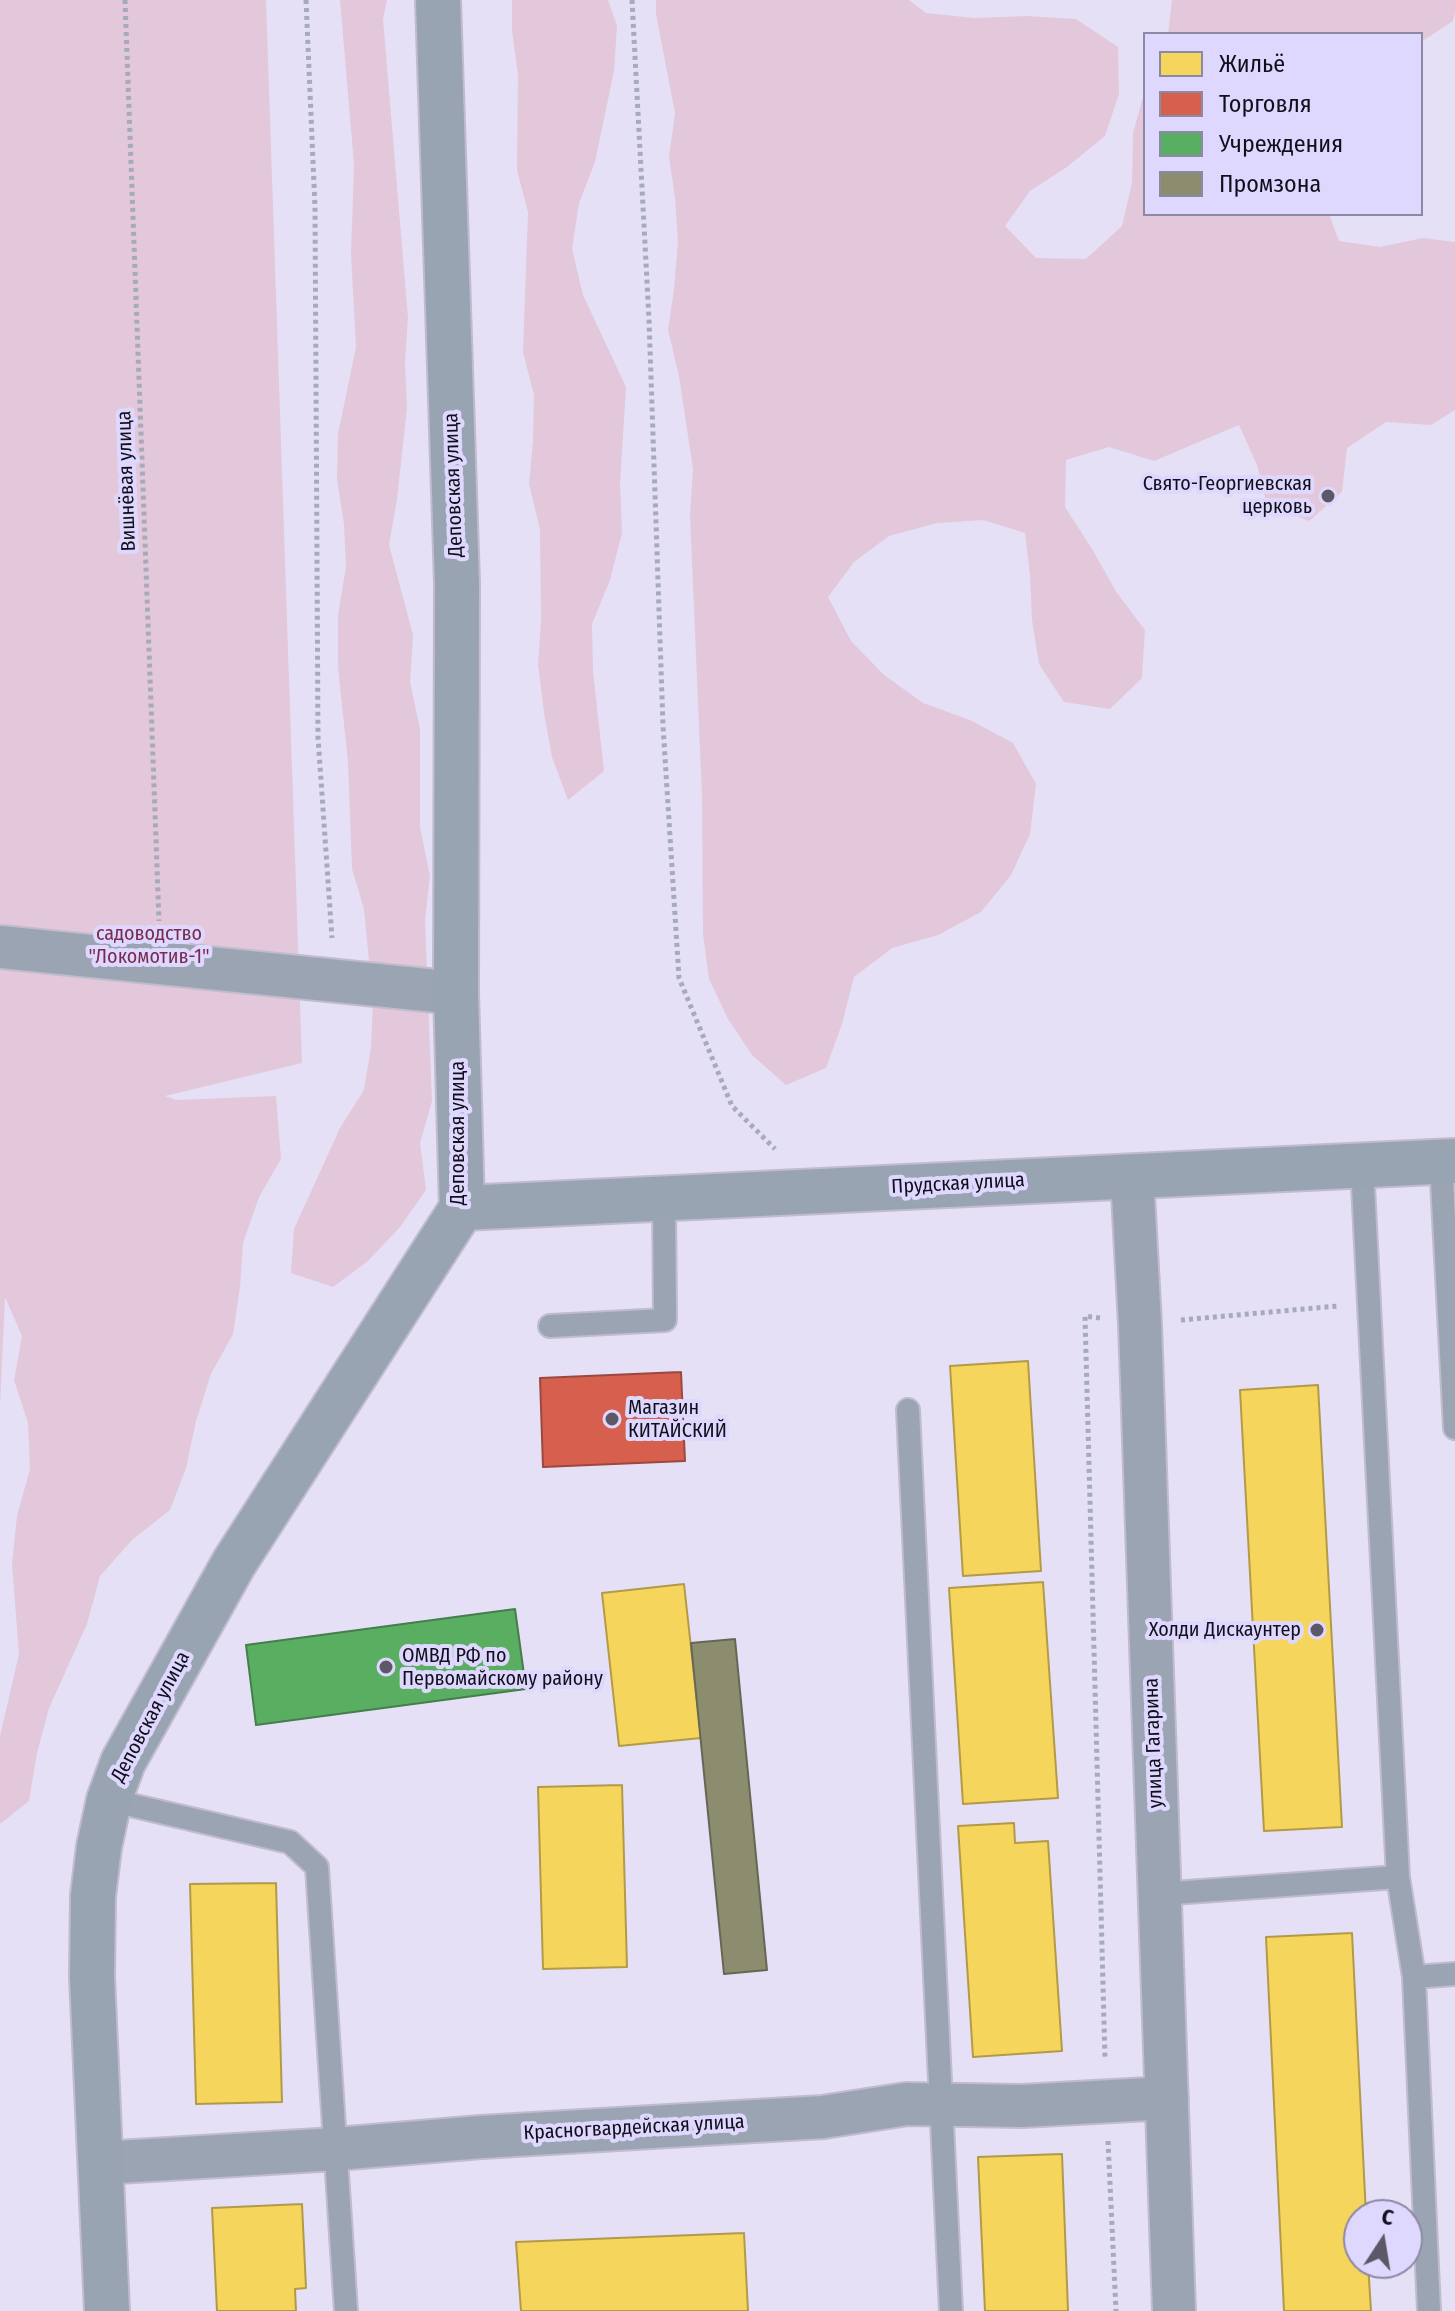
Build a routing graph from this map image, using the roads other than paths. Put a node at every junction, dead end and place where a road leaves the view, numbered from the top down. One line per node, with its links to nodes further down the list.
1 (438, 0): 3 (street, Деповская улица)
2 (0, 947): 3 (street)
3 (456, 993): 8 (street, Деповская улица)
4 (1448, 1161): 5 (street, Прудская улица); 11 (lane)
5 (1362, 1166): 6 (street, Прудская улица); 13 (lane)
6 (1132, 1176): 7 (street, Прудская улица); 14 (street, улица Гагарина)
7 (664, 1198): 8 (street, Прудская улица); 9 (lane)
8 (462, 1208): 12 (street, Деповская улица)
9 (550, 1326)
10 (908, 1410): 18 (lane)
11 (1455, 1428)
12 (109, 1800): 19 (lane); 20 (street, Деповская улица)
13 (1398, 1877): 14 (lane); 16 (lane)
14 (1159, 1894): 17 (street, улица Гагарина)
15 (1455, 1974): 16 (lane)
16 (1414, 1977): 25 (lane)
17 (1167, 2098): 18 (street, Красногвардейская улица); 24 (street, улица Гагарина)
18 (940, 2103): 19 (street, Красногвардейская улица); 23 (lane)
19 (336, 2149): 20 (street, Красногвардейская улица); 22 (lane)
20 (101, 2163): 21 (street, Деповская улица)
21 (107, 2311)
22 (346, 2311)
23 (951, 2311)
24 (1174, 2311)
25 (1429, 2311)

